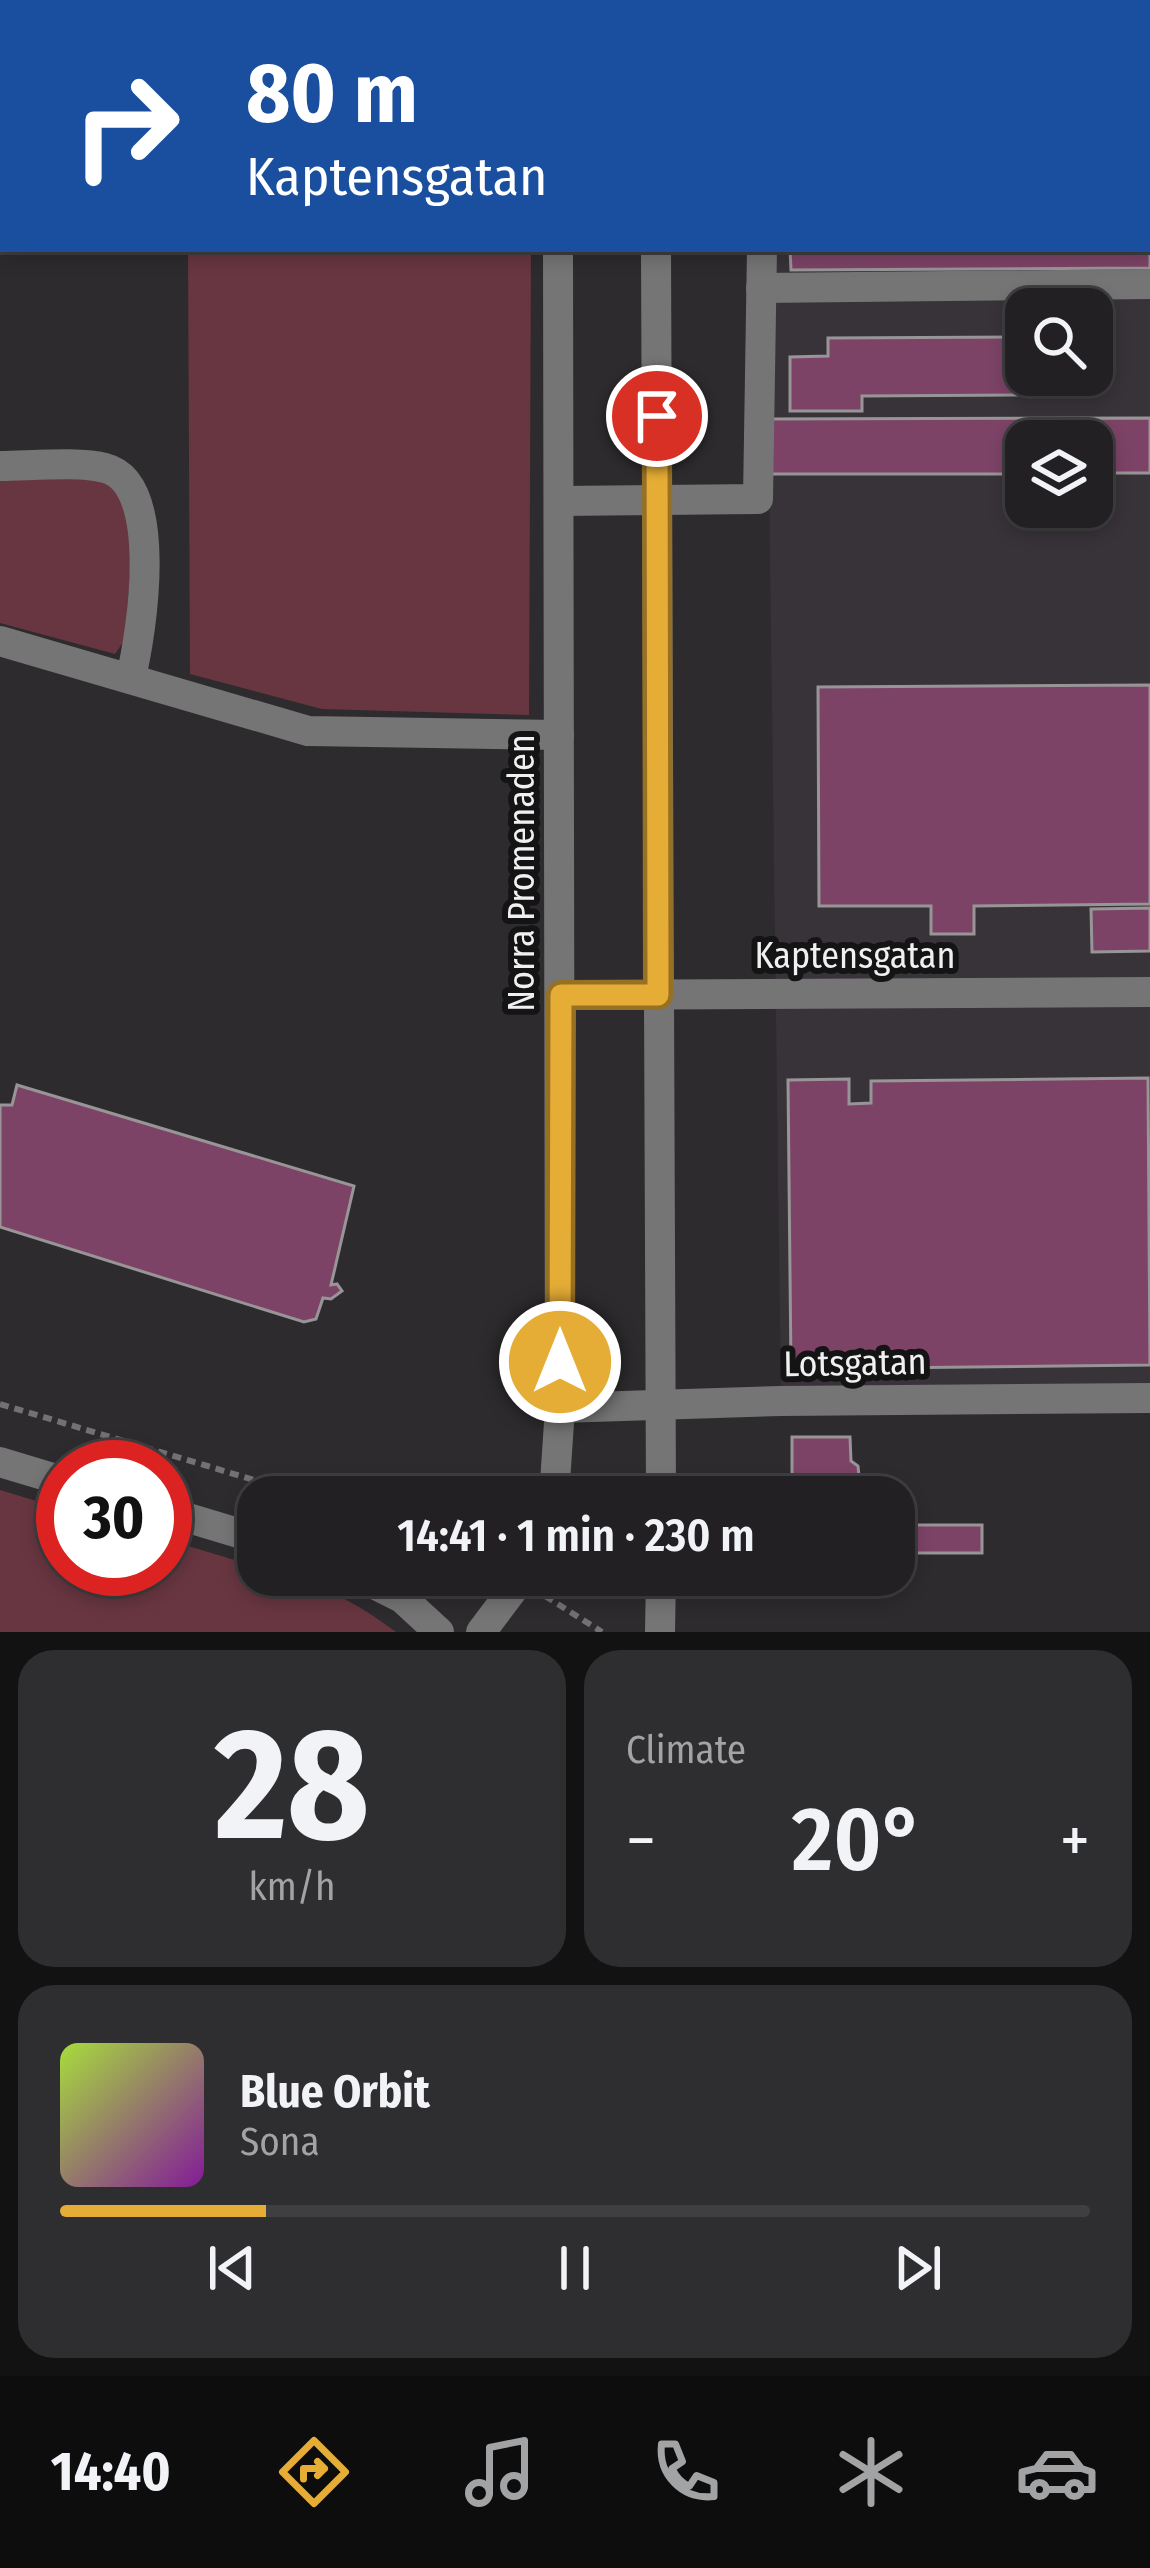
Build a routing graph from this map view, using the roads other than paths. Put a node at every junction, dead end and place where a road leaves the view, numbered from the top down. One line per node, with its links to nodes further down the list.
1 (558, 252): 8 (street, Norra Promenaden)
2 (656, 252): 7 (street)
3 (762, 252): 5 (street)
4 (1150, 284): 5 (street)
5 (761, 288): 7 (street)
6 (0, 466): 10 (street)
7 (657, 500): 8 (street); 14 (street)
8 (559, 501): 11 (street, Norra Promenaden)
9 (0, 640): 10 (street)
10 (131, 677): 11 (street)
11 (559, 736): 13 (street, Norra Promenaden)
12 (1150, 992): 14 (street, Kaptensgatan)
13 (561, 995): 14 (street, Kaptensgatan); 17 (street, Norra Promenaden)
14 (658, 995): 16 (street)
15 (1150, 1398): 16 (street, Lotsgatan)
16 (662, 1405): 17 (street, Lotsgatan); 21 (street)
17 (560, 1408): 20 (street, Norra Promenaden)
18 (0, 1462): 19 (street)
19 (36, 1473)
20 (555, 1476)
21 (661, 1476)
22 (192, 1519): 23 (street)
23 (237, 1533)
24 (398, 1596): 27 (street)
25 (509, 1596): 28 (street)
26 (661, 1596): 29 (street)
27 (439, 1632)
28 (481, 1632)
29 (660, 1632)

